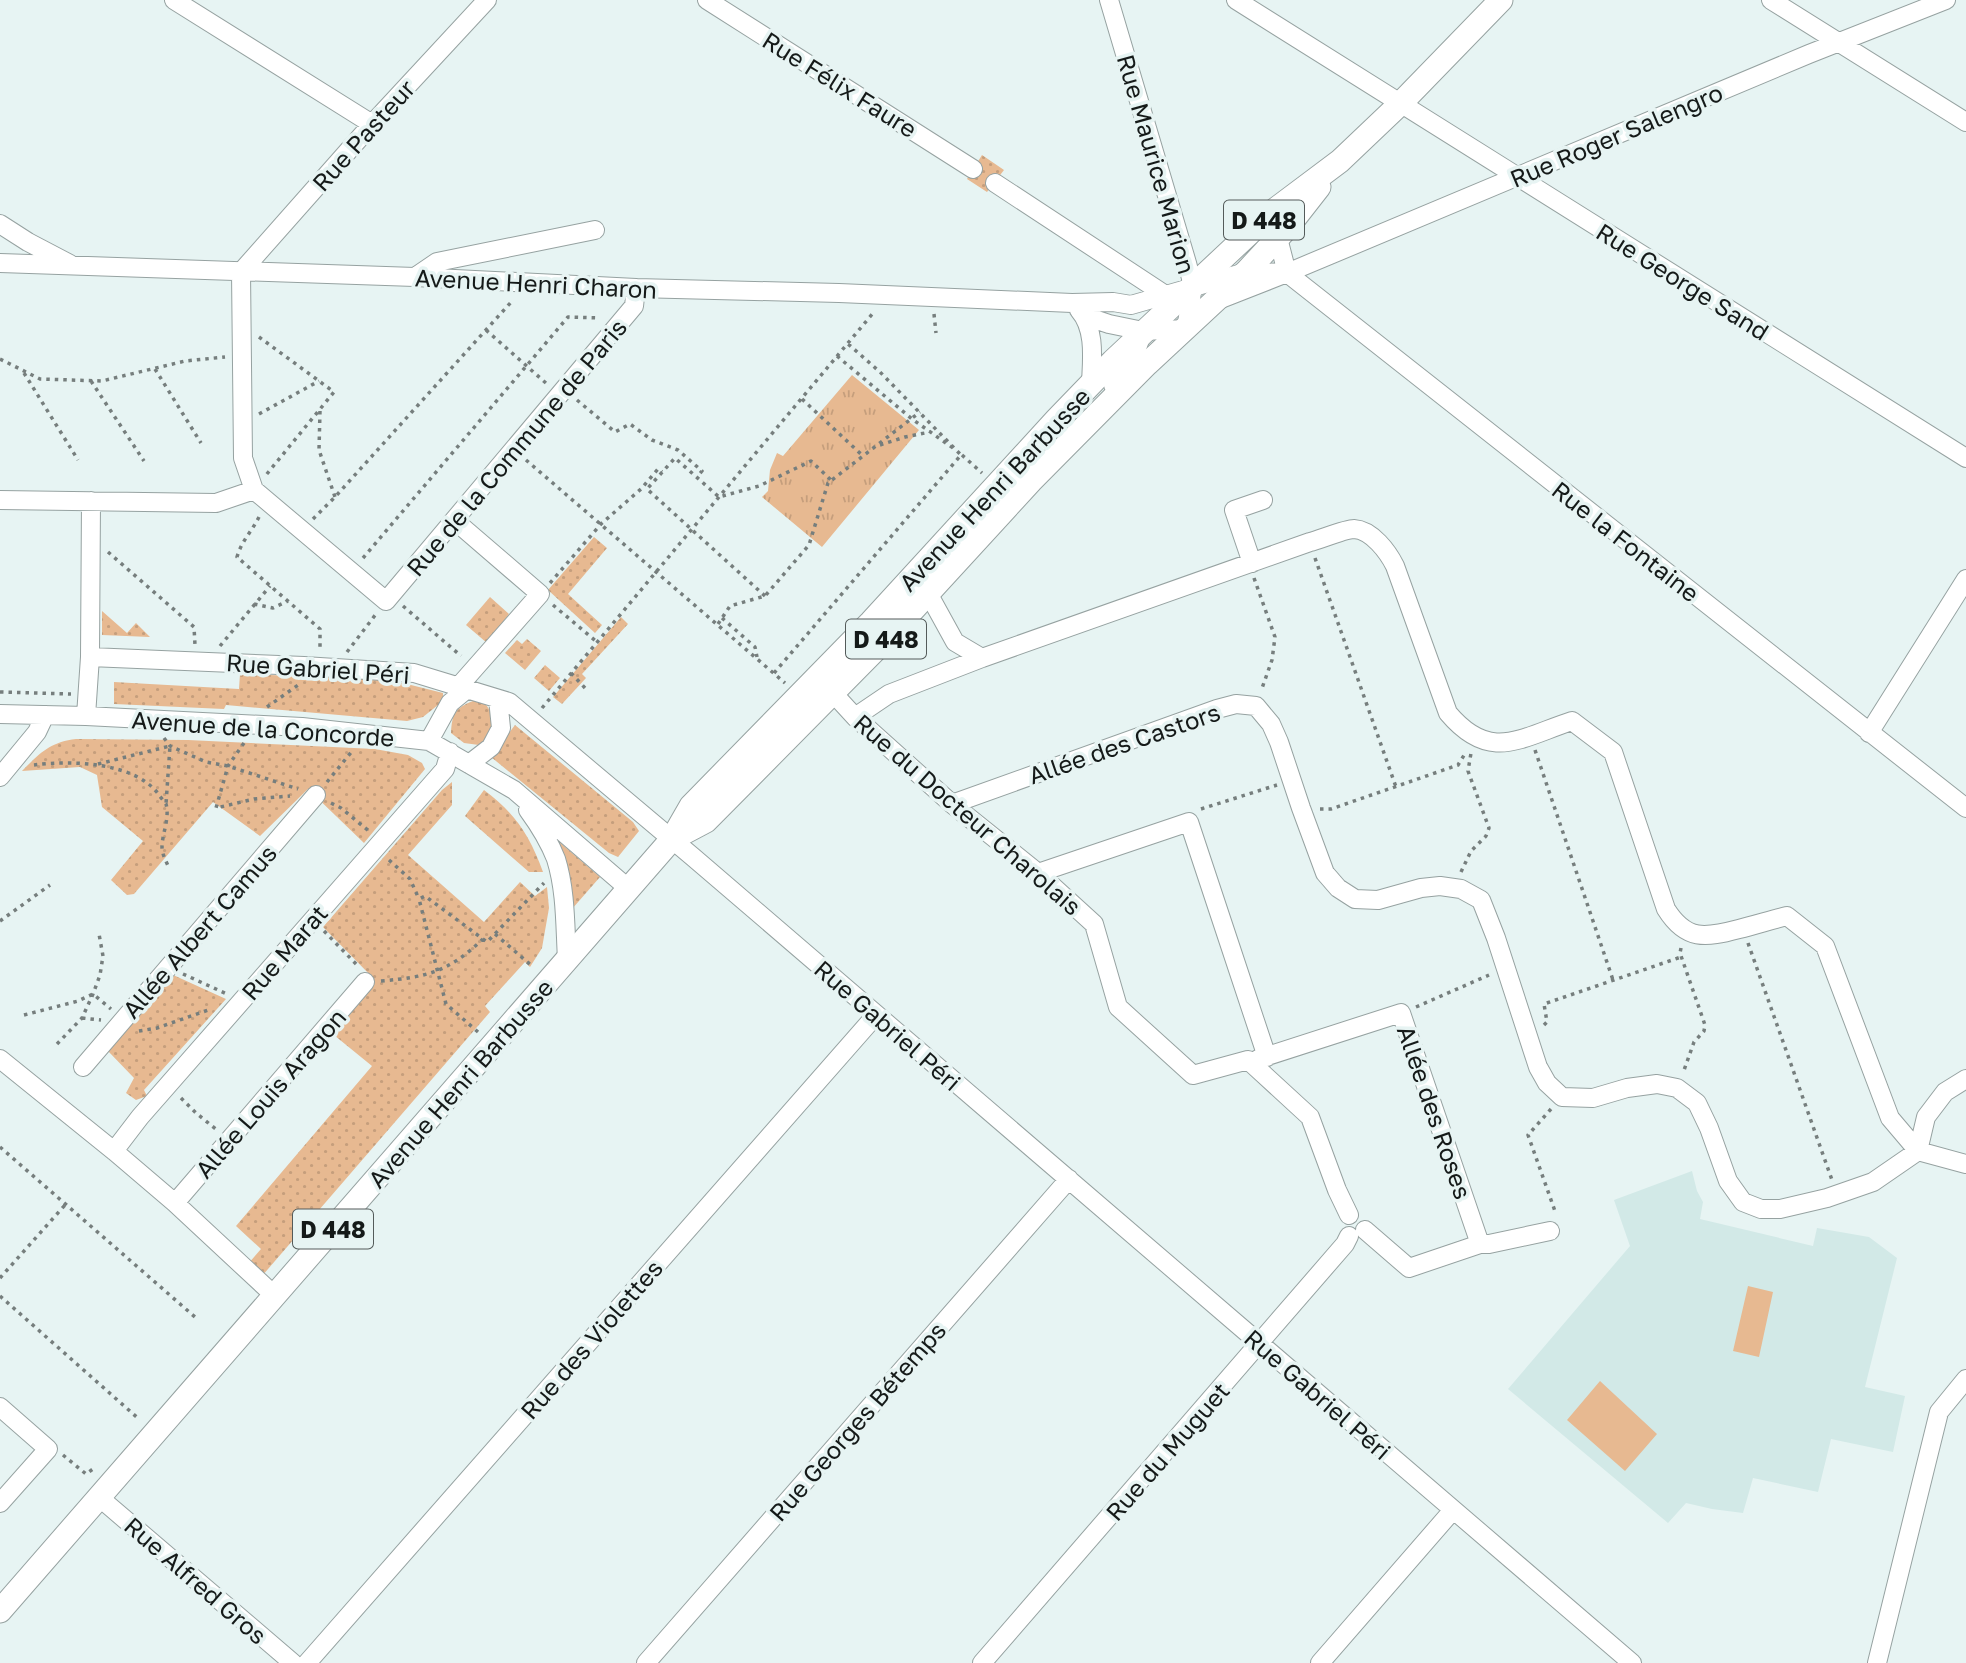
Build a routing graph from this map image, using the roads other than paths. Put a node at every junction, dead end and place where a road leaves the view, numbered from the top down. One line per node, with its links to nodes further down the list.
1 (174, 0): 12 (street)
2 (487, 0): 12 (street, Rue Pasteur)
3 (707, 0): 14 (street, Rue Félix Faure)
4 (1109, 0): 26 (street, Rue Maurice Marion)
5 (1236, 0): 10 (street, Rue George Sand)
6 (1501, 0): 10 (main road, Avenue Henri Barbusse / D 448)
7 (1772, 0): 9 (street)
8 (1946, 0): 9 (street, Rue Roger Salengro)
9 (1840, 42): 11 (street); 15 (street, Rue Roger Salengro)
10 (1401, 103): 13 (main road, Avenue Henri Barbusse / D 448); 15 (street, Rue George Sand)
11 (1966, 122)
12 (372, 124): 22 (street, Rue Pasteur)
13 (1339, 161): 19 (main road, Avenue Henri Barbusse / D 448); 26 (main road, Avenue Henri Barbusse / D 448)
14 (973, 169)
15 (1516, 176): 24 (street, Rue Roger Salengro); 37 (street, Rue George Sand)
16 (995, 183): 28 (street)
17 (0, 224): 21 (street)
18 (595, 230): 25 (street)
19 (1278, 238): 23 (main road, Avenue Henri Barbusse / D 448); 24 (street)
20 (0, 263): 21 (street, Avenue Henri Charon)
21 (74, 266): 22 (street, Avenue Henri Charon)
22 (240, 272): 25 (street, Avenue Henri Charon); 38 (street)
23 (1246, 272): 24 (street, Rue Roger Salengro); 26 (street, Rue Roger Salengro); 29 (main road, Avenue Henri Barbusse / D 448)
24 (1287, 273): 29 (street, Rue Roger Salengro); 55 (street, Rue la Fontaine)
25 (415, 277): 27 (street, Avenue Henri Charon)
26 (1193, 286): 28 (street, Avenue Henri Charon); 33 (street, Rue Maurice Marion); 34 (main road, Avenue Henri Barbusse / D 448)
27 (636, 288): 30 (street, Avenue Henri Charon); 42 (street, Rue de la Commune de Paris)
28 (1167, 296): 31 (street, Avenue Henri Charon)
29 (1215, 302): 33 (main road, Avenue Henri Barbusse / D 448)
30 (1072, 303): 31 (street, Avenue Henri Charon); 32 (street)
31 (1131, 305): 34 (street)
32 (1085, 316): 34 (street); 35 (street)
33 (1186, 329): 34 (street); 36 (main road, Avenue Henri Barbusse / D 448)
34 (1143, 331): 35 (main road, Avenue Henri Barbusse / D 448); 36 (street)
35 (1091, 383): 64 (main road, Avenue Henri Barbusse / D 448)
36 (1087, 426): 45 (main road, Avenue Henri Barbusse / D 448)
37 (1966, 458)
38 (261, 496): 41 (street); 42 (street, Rue de la Commune de Paris)
39 (0, 500): 41 (street)
40 (1263, 500): 43 (street)
41 (91, 501): 46 (street)
42 (454, 520): 48 (street)
43 (1250, 563): 47 (street); 76 (street)
44 (1966, 579): 55 (street)
45 (928, 593): 47 (street); 49 (main road, Avenue Henri Barbusse / D 448)
46 (90, 657): 48 (street, Rue Gabriel Péri); 53 (street)
47 (982, 657): 54 (street)
48 (463, 687): 50 (street, Rue Gabriel Péri); 56 (street)
49 (833, 693): 54 (street, Rue du Docteur Charolais); 64 (main road, Avenue Henri Barbusse / D 448)
50 (498, 699): 58 (street); 64 (street, Rue Gabriel Péri)
51 (0, 714): 52 (street, Avenue de la Concorde)
52 (46, 715): 53 (street, Avenue de la Concorde); 59 (street)
53 (86, 716): 56 (street, Avenue de la Concorde)
54 (855, 717): 62 (street, Rue du Docteur Charolais)
55 (1869, 733): 63 (street, Rue la Fontaine)
56 (429, 741): 57 (street, Avenue de la Concorde)
57 (450, 752): 58 (street, Avenue de la Concorde); 75 (street, Rue Marat)
58 (469, 764): 60 (street, Avenue de la Concorde)
59 (3, 773)
60 (513, 790): 66 (street, Avenue de la Concorde); 67 (street, Avenue de la Concorde)
61 (316, 795): 73 (street, Allée Albert Camus)
62 (952, 804): 65 (street, Rue du Docteur Charolais); 76 (street, Allée des Castors)
63 (1966, 808)
64 (672, 839): 66 (main road, Avenue Henri Barbusse / D 448); 69 (street, Rue Gabriel Péri)
65 (1038, 873): 70 (street); 72 (street, Rue du Docteur Charolais)
66 (629, 888): 67 (main road, Avenue Henri Barbusse / D 448)
67 (567, 959): 83 (main road, Avenue Henri Barbusse / D 448)
68 (365, 982): 79 (street, Allée Louis Aragon)
69 (876, 1015): 78 (street, Rue Gabriel Péri); 92 (street, Rue des Violettes)
70 (1267, 1057): 72 (street, Allée des Roses); 82 (street, Allée des Roses)
71 (0, 1059): 75 (street)
72 (1248, 1060): 81 (street)
73 (83, 1067)
74 (1966, 1079): 76 (street)
75 (114, 1151): 79 (street)
76 (1918, 1152): 77 (street)
77 (1966, 1164)
78 (1069, 1179): 84 (street, Rue Gabriel Péri); 93 (street, Rue Georges Bétemps)
79 (175, 1203): 83 (street)
80 (1550, 1231): 82 (street)
81 (1357, 1233): 82 (street); 84 (street, Rue du Muguet)
82 (1480, 1244)
83 (275, 1296): 87 (main road, Avenue Henri Barbusse / D 448)
84 (1260, 1344): 89 (street, Rue Gabriel Péri); 94 (street, Rue du Muguet)
85 (1966, 1379): 97 (street)
86 (0, 1408): 88 (street)
87 (106, 1491): 90 (main road, Avenue Henri Barbusse / D 448); 91 (street, Rue Alfred Gros)
88 (0, 1503)
89 (1452, 1510): 95 (street); 96 (street, Rue Gabriel Péri)
90 (0, 1611)
91 (293, 1663)
92 (307, 1663)
93 (646, 1663)
94 (982, 1663)
95 (1320, 1663)
96 (1632, 1663)
97 (1877, 1663)

